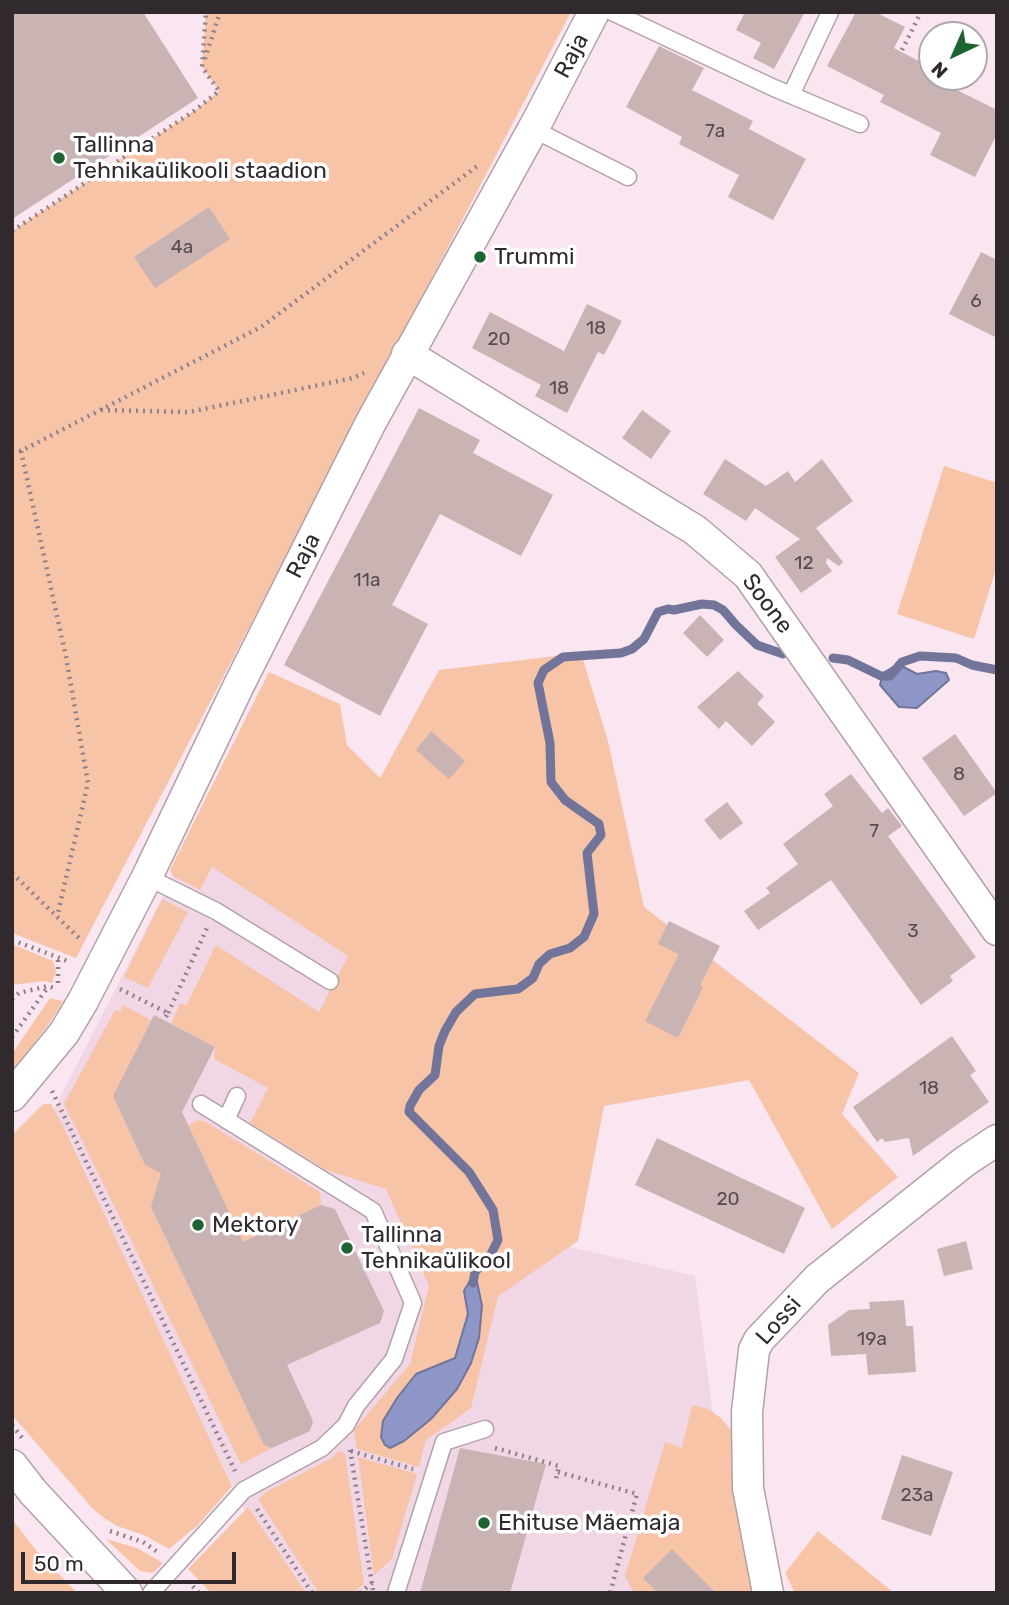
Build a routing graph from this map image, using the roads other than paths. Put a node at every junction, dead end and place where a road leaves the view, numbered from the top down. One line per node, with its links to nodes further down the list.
1 (594, 12): 6 (street, Raja)
2 (612, 12): 4 (lane)
3 (830, 12): 4 (lane)
4 (791, 95): 5 (lane)
5 (860, 124)
6 (533, 129): 7 (lane); 8 (street, Raja)
7 (628, 177)
8 (407, 354): 9 (street, Raja); 10 (street, Soone)
9 (147, 877): 11 (lane); 12 (street, Raja)
10 (997, 930)
11 (330, 981)
12 (12, 1096)
13 (237, 1096): 15 (lane)
14 (201, 1104): 15 (lane)
15 (226, 1120): 18 (lane)
16 (997, 1140): 24 (street, Lossi)
17 (344, 1393): 18 (lane)
18 (356, 1406): 22 (lane)
19 (485, 1429): 23 (lane)
20 (20, 1455): 21 (street)
21 (127, 1593)
22 (151, 1593)
23 (396, 1593)
24 (768, 1593)

